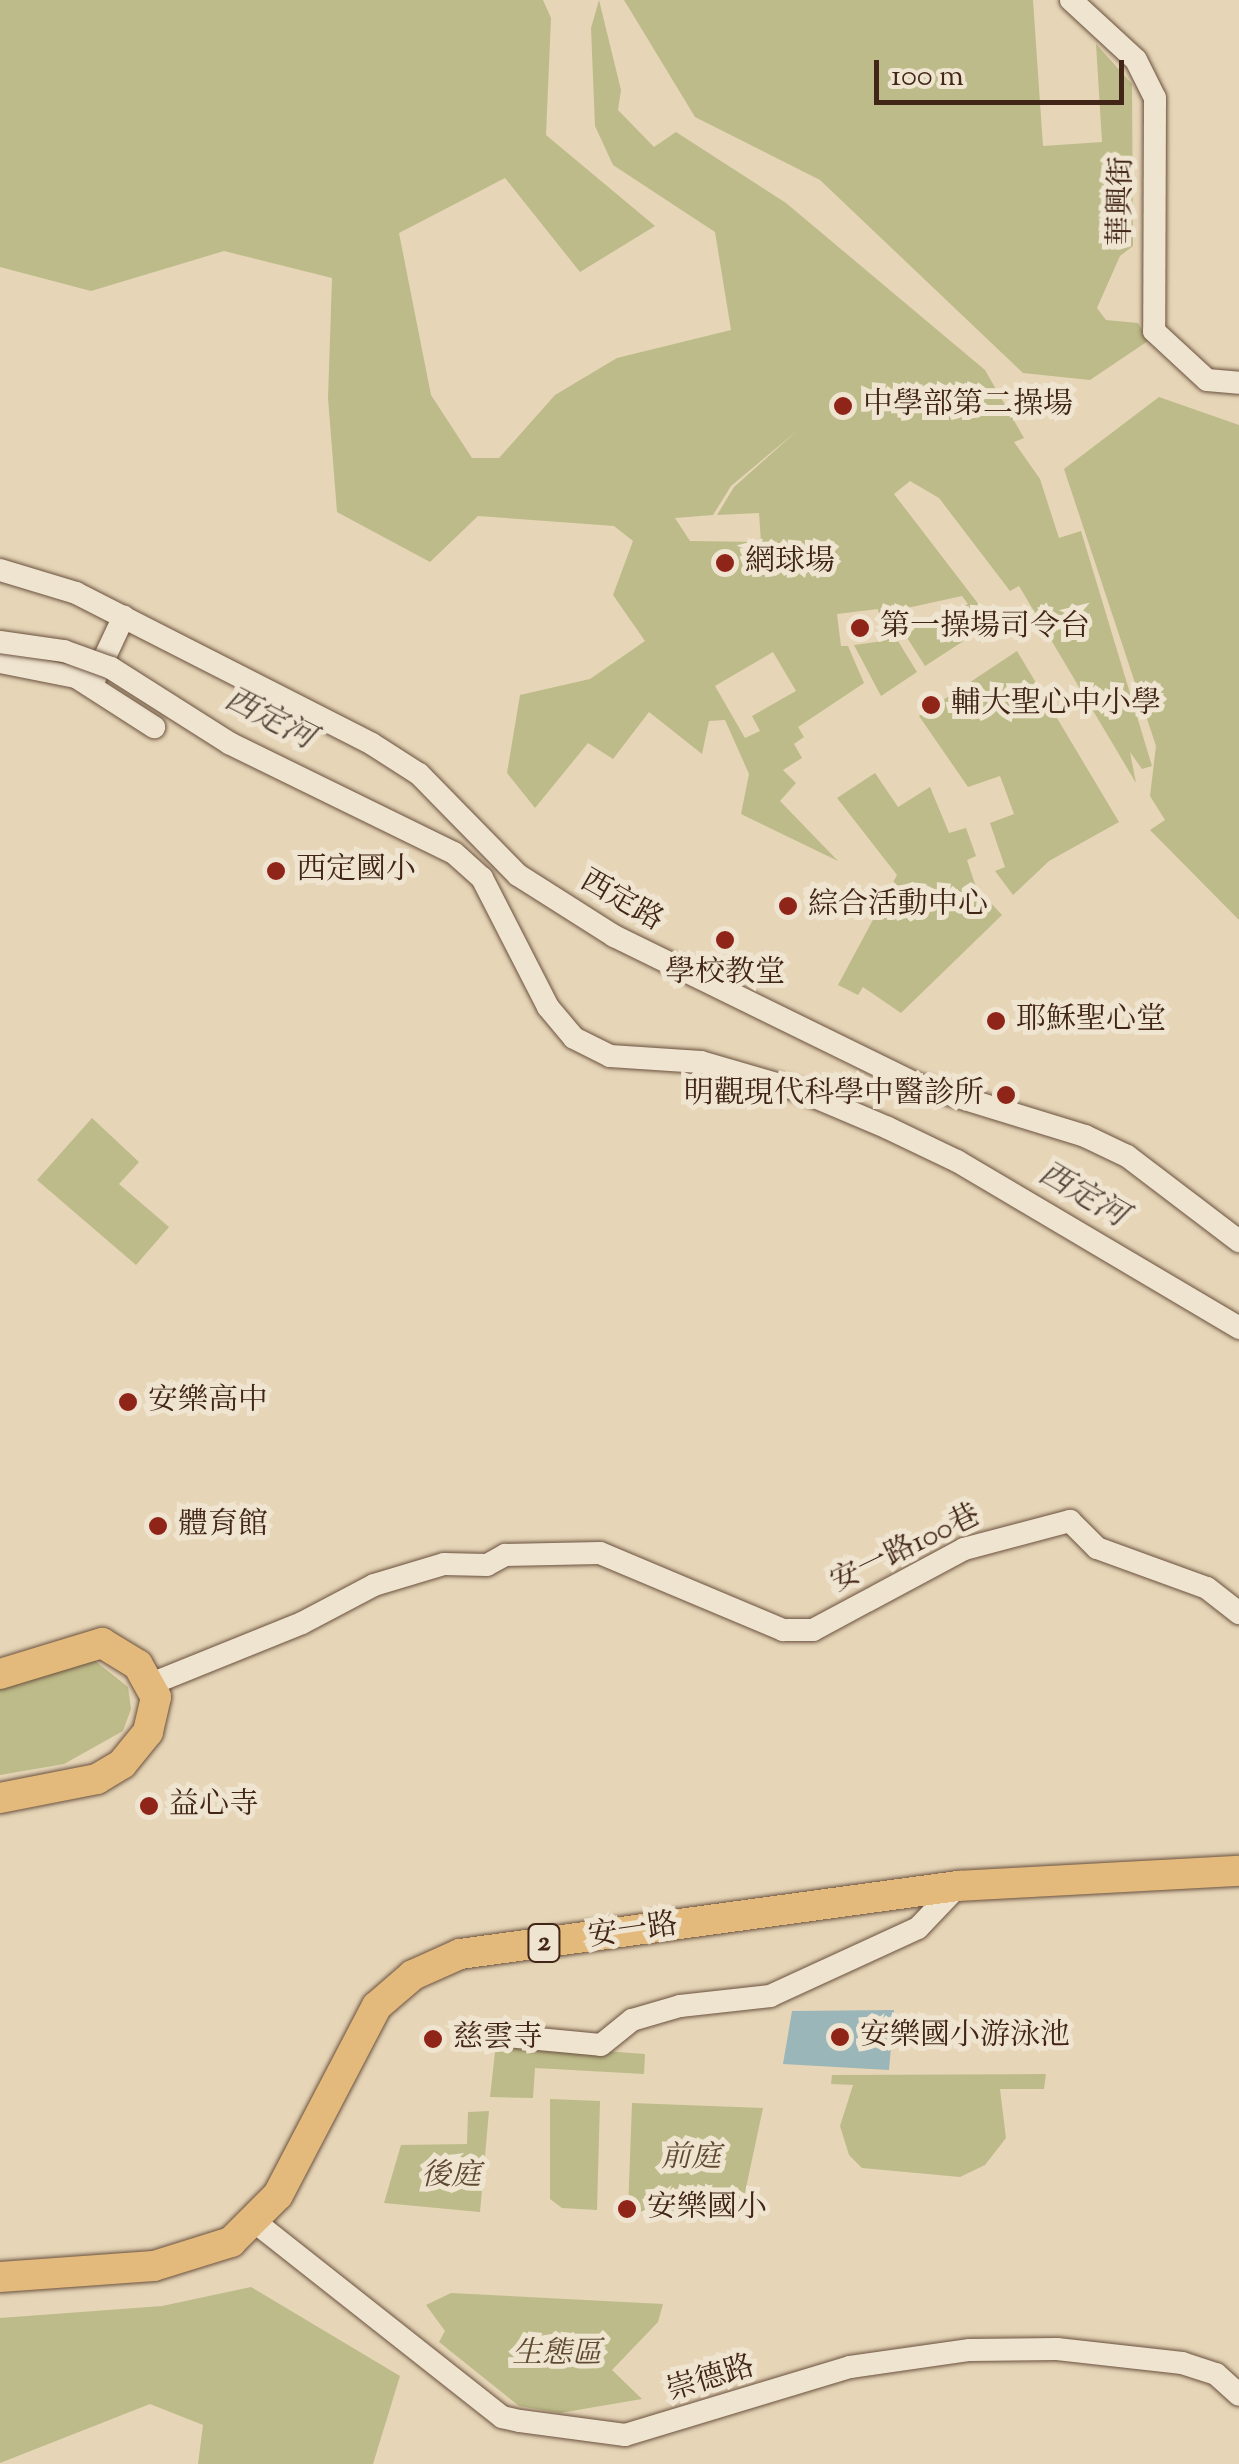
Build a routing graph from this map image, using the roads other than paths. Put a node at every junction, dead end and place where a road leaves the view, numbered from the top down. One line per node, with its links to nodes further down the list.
1 (1071, 0): 2 (street, 華興街)
2 (1239, 383)
3 (0, 570): 4 (street, 西定路)
4 (124, 616): 7 (street); 9 (street, 西定路)
5 (0, 642): 10 (street, bridge)
6 (0, 662): 7 (street)
7 (91, 686): 8 (street)
8 (154, 727)
9 (1239, 1241)
10 (1239, 1328)
11 (1239, 1614): 13 (street, 安一路100巷)
12 (0, 1674): 13 (main road)
13 (150, 1684): 14 (main road)
14 (0, 1798)
15 (1239, 1871): 16 (main road, 安一路 / 2)
16 (958, 1886): 17 (street); 18 (main road, 安一路 / 2)
17 (496, 2035)
18 (255, 2222): 19 (main road, 安一路 / 2); 20 (street, 崇德路)
19 (0, 2277)
20 (1239, 2395)

